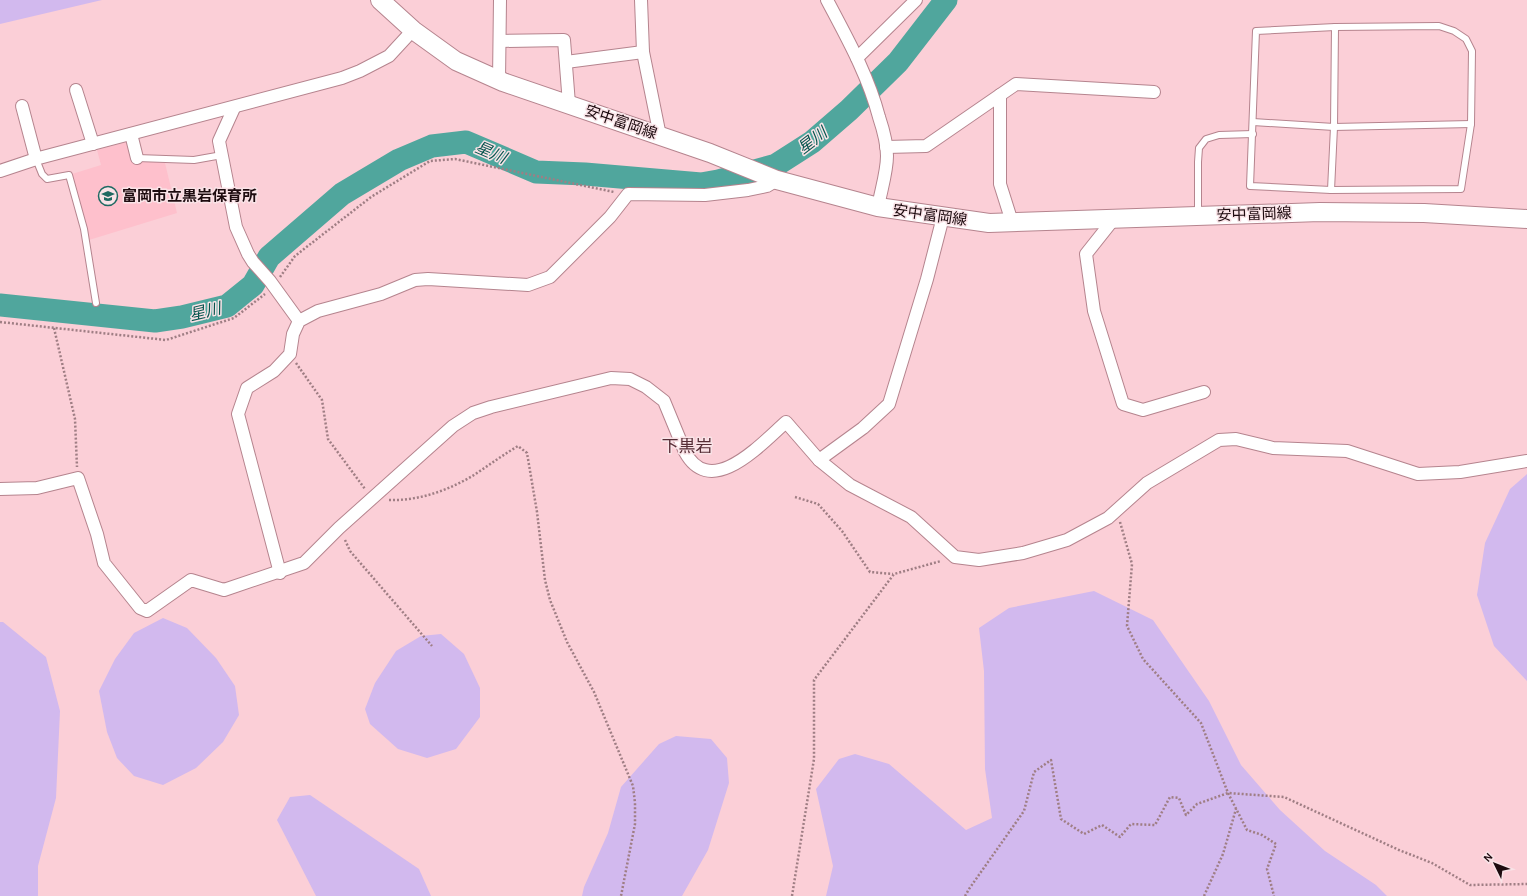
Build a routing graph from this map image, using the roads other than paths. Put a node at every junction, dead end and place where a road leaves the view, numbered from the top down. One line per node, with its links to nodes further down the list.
1 (380, 0): 7 (main road, 安中富岡線)
2 (500, 0): 8 (street)
3 (641, 0): 9 (street)
4 (827, 0): 11 (street)
5 (916, 0): 11 (street)
6 (1335, 27): 19 (lane); 20 (lane); 21 (lane)
7 (413, 30): 12 (main road, 安中富岡線); 18 (street)
8 (500, 41): 10 (street); 12 (street)
9 (643, 52): 10 (street); 24 (street)
10 (566, 62): 16 (street)
11 (860, 63): 26 (street)
12 (500, 80): 16 (main road, 安中富岡線)
13 (76, 90): 25 (street)
14 (1154, 92): 15 (street)
15 (1000, 95): 26 (street); 38 (street)
16 (568, 104): 24 (main road, 安中富岡線)
17 (22, 106): 29 (street)
18 (234, 108): 22 (street); 27 (street)
19 (1253, 122): 21 (lane); 23 (lane)
20 (1471, 124): 21 (lane); 32 (lane)
21 (1334, 127): 32 (lane)
22 (131, 134): 25 (street); 28 (street)
23 (1253, 134): 32 (lane); 34 (lane)
24 (660, 136): 31 (main road, 安中富岡線)
25 (93, 144): 29 (street)
26 (886, 147): 33 (street)
27 (222, 155): 28 (lane); 40 (street)
28 (137, 158)
29 (36, 159): 30 (street); 39 (lane)
30 (0, 170)
31 (774, 179): 33 (main road, 安中富岡線); 40 (street)
32 (1331, 190)
33 (878, 206): 35 (main road, 安中富岡線)
34 (1198, 216): 36 (main road, 安中富岡線); 37 (main road, 安中富岡線)
35 (943, 217): 38 (main road, 安中富岡線); 42 (street)
36 (1527, 219)
37 (1113, 220): 38 (main road, 安中富岡線); 41 (street)
38 (1012, 222)
39 (96, 304)
40 (299, 321): 45 (street)
41 (1204, 392)
42 (819, 460): 43 (street); 45 (street)
43 (1527, 461)
44 (0, 489): 45 (street)
45 (280, 573)

